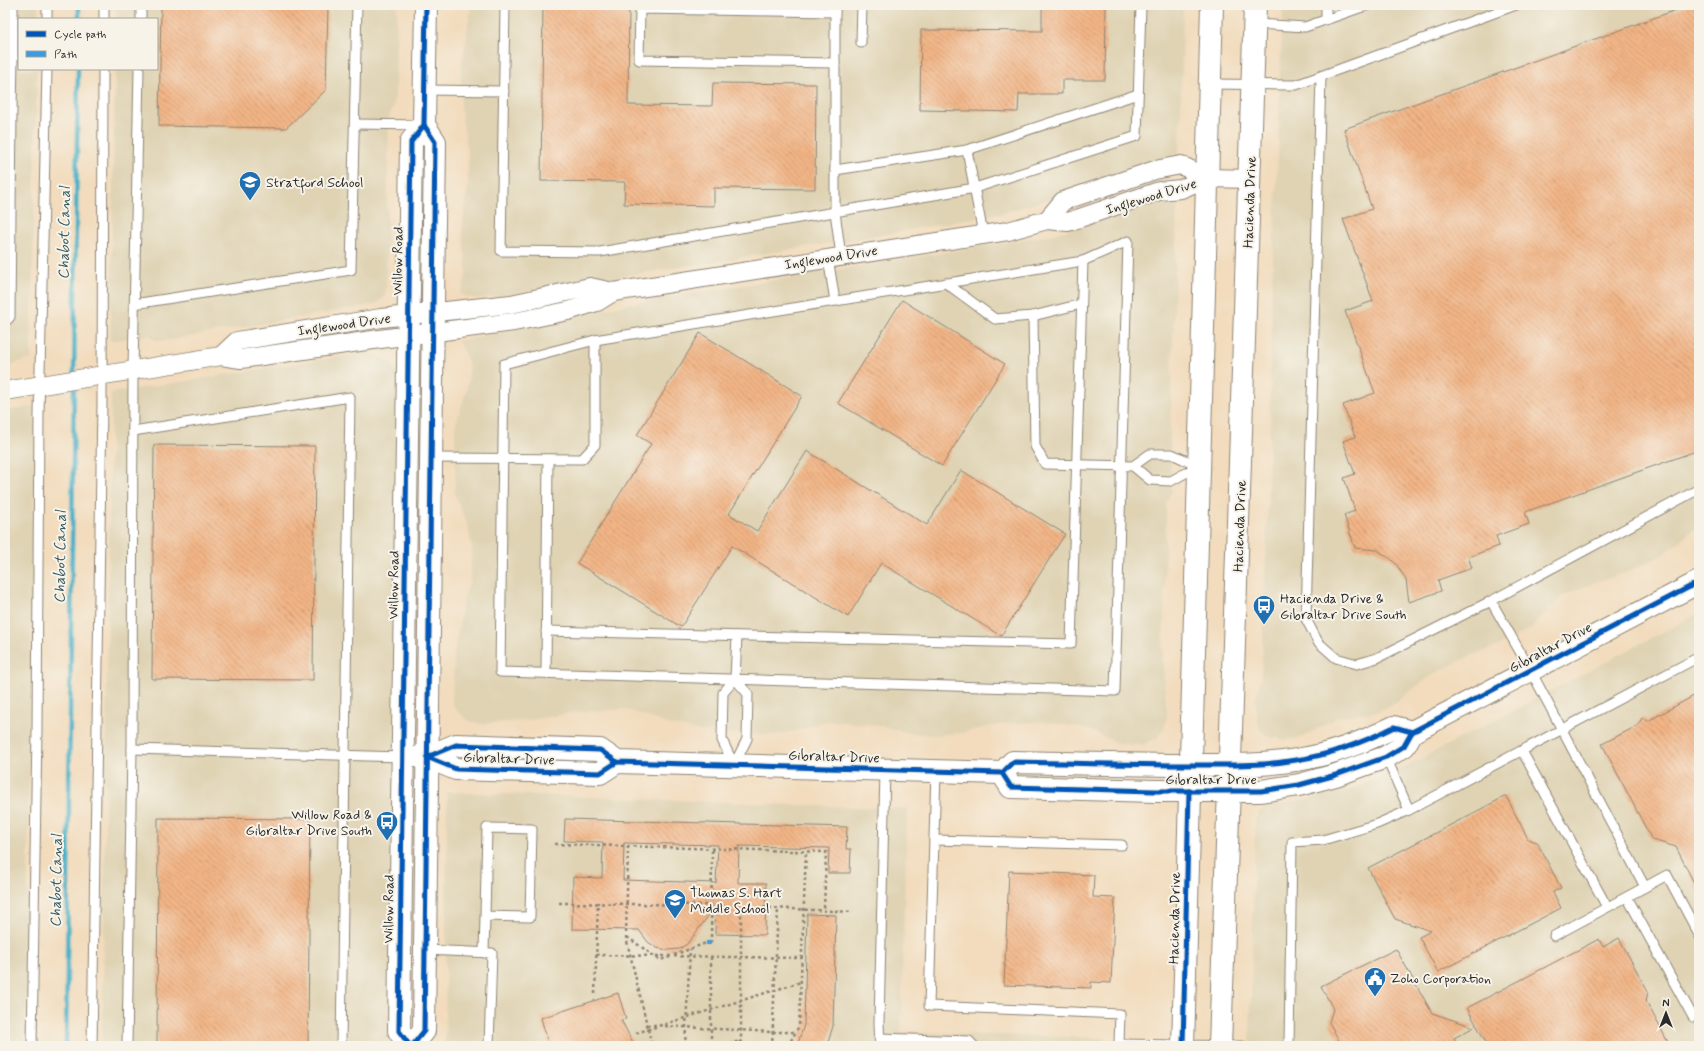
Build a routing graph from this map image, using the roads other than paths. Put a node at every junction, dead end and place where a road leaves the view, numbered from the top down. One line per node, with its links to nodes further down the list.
1 (13, 5): 22 (lane)
2 (47, 5): 17 (lane)
3 (104, 5): 18 (lane)
4 (141, 5): 19 (lane)
5 (357, 5): 34 (lane)
6 (426, 5): 30 (street)
7 (505, 5): 31 (lane)
8 (862, 5): 21 (lane)
9 (1141, 5): 32 (lane)
10 (1212, 5): 28 (street, Hacienda Drive)
11 (1326, 5): 20 (lane)
12 (1368, 5): 20 (lane)
13 (1516, 5): 27 (lane)
14 (784, 8): 15 (lane); 23 (lane)
15 (835, 8): 23 (lane)
16 (1255, 15): 20 (lane); 29 (street, Hacienda Drive)
17 (47, 18)
18 (104, 18)
19 (141, 18)
20 (1326, 19)
21 (861, 42)
22 (9, 58): 33 (lane)
23 (835, 62): 37 (lane)
24 (47, 70): 56 (lane)
25 (103, 70): 55 (lane)
26 (140, 70): 47 (lane)
27 (1321, 76): 29 (lane); 68 (lane)
28 (1210, 84): 29 (lane); 38 (street, Hacienda Drive)
29 (1253, 85): 39 (street, Hacienda Drive)
30 (424, 90): 31 (lane); 35 (street)
31 (504, 91): 41 (lane)
32 (1138, 94): 36 (lane); 40 (lane)
33 (9, 109): 50 (lane)
34 (354, 124): 35 (lane); 47 (lane)
35 (424, 126): 51 (street, Willow Road); 52 (street, Willow Road)
36 (968, 150): 37 (lane); 40 (lane)
37 (835, 170): 41 (lane)
38 (1207, 178): 39 (street, Inglewood Drive); 42 (street, Inglewood Drive); 65 (street, Hacienda Drive)
39 (1250, 179): 85 (street, Hacienda Drive)
40 (975, 188): 41 (lane); 42 (lane)
41 (835, 212): 43 (lane)
42 (983, 234): 43 (street, Inglewood Drive)
43 (835, 257): 46 (lane); 51 (street, Inglewood Drive)
44 (1083, 261): 45 (lane); 48 (lane); 63 (lane)
45 (946, 283): 46 (lane); 49 (lane)
46 (835, 301): 53 (lane)
47 (134, 304): 54 (lane)
48 (1081, 304): 49 (lane); 62 (lane)
49 (1033, 316): 62 (lane)
50 (5, 322)
51 (433, 323): 52 (street, Inglewood Drive); 59 (street, Willow Road)
52 (408, 326): 54 (street, Inglewood Drive); 80 (street, Willow Road)
53 (595, 340): 60 (lane); 61 (lane)
54 (133, 370): 55 (street, Inglewood Drive); 58 (lane)
55 (100, 376): 56 (street, Inglewood Drive); 105 (lane)
56 (43, 385): 57 (street, Inglewood Drive); 104 (lane)
57 (5, 391)
58 (132, 432): 77 (lane); 79 (lane)
59 (431, 458): 60 (lane); 81 (street, Willow Road)
60 (503, 459): 61 (lane); 73 (lane)
61 (548, 459): 69 (lane)
62 (1076, 465): 63 (lane); 70 (lane)
63 (1121, 466): 64 (lane); 74 (lane)
64 (1133, 466): 65 (lane); 65 (lane)
65 (1198, 466): 84 (street, Hacienda Drive)
66 (1699, 489): 68 (lane)
67 (1698, 586): 72 (street, Gibraltar Drive)
68 (1492, 600): 72 (lane)
69 (546, 631): 70 (lane); 73 (lane)
70 (737, 636): 74 (lane)
71 (1699, 657): 75 (lane)
72 (1531, 671): 75 (lane); 76 (street, Gibraltar Drive)
73 (546, 674): 74 (lane)
74 (735, 679): 83 (lane); 83 (lane)
75 (1562, 730): 78 (lane); 94 (lane)
76 (1412, 732): 82 (street, Gibraltar Drive); 85 (street, Gibraltar Drive)
77 (132, 749): 79 (lane); 106 (lane)
78 (1522, 751): 91 (lane); 96 (lane)
79 (346, 755): 80 (lane); 107 (lane)
80 (402, 757): 81 (street, Gibraltar Drive); 108 (street, Willow Road)
81 (427, 757): 83 (street, Gibraltar Drive); 100 (street, Willow Road)
82 (1386, 757): 90 (street, Gibraltar Drive); 91 (lane)
83 (734, 765): 86 (street, Gibraltar Drive)
84 (1190, 765): 85 (street, Gibraltar Drive); 88 (street, Gibraltar Drive); 89 (street, Hacienda Drive)
85 (1229, 765): 90 (street, Hacienda Drive)
86 (885, 770): 87 (street, Gibraltar Drive); 103 (lane)
87 (936, 771): 88 (street, Gibraltar Drive); 92 (lane)
88 (1002, 773): 89 (street, Gibraltar Drive)
89 (1189, 791): 90 (street, Gibraltar Drive); 111 (street, Hacienda Drive)
90 (1228, 791): 112 (street, Hacienda Drive)
91 (1409, 810): 114 (lane)
92 (934, 840): 93 (lane); 111 (lane)
93 (1122, 845)
94 (1645, 887): 95 (lane); 98 (lane)
95 (1627, 896): 96 (lane); 102 (lane)
96 (1607, 907): 99 (lane)
97 (485, 916): 97 (lane); 101 (lane)
98 (1699, 935)
99 (1554, 936)
100 (425, 950): 101 (lane); 108 (street, Willow Road)
101 (484, 953): 109 (lane)
102 (1699, 1014)
103 (879, 1042): 110 (lane)
104 (32, 1046)
105 (92, 1046)
106 (127, 1046)
107 (342, 1046)
108 (411, 1046)
109 (489, 1046)
110 (974, 1046)
111 (1183, 1046): 112 (lane)
112 (1220, 1046): 113 (lane)
113 (1243, 1046)
114 (1289, 1046)

